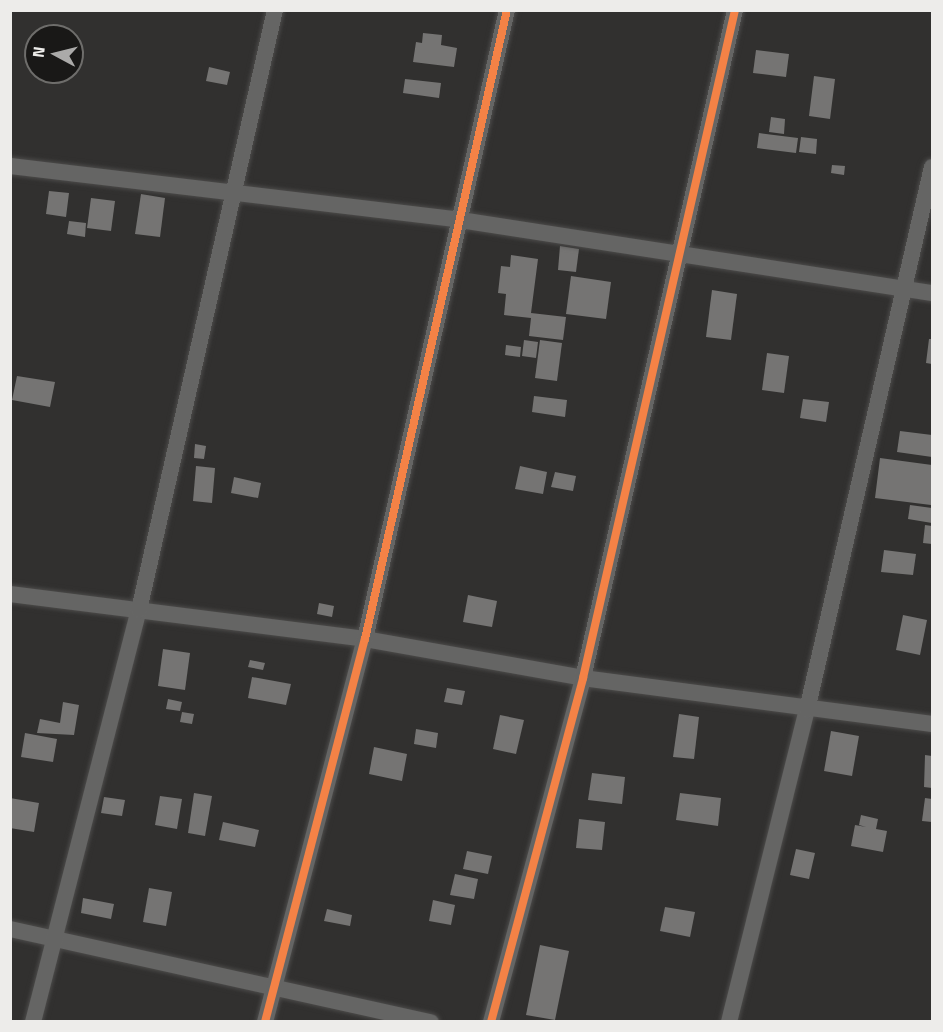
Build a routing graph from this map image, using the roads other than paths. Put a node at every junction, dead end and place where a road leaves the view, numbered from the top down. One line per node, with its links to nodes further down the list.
1 (275, 10): 6 (street)
2 (507, 10): 7 (street)
3 (735, 10): 8 (street)
4 (10, 166): 6 (street)
5 (933, 167): 9 (street)
6 (233, 192): 7 (street); 12 (street)
7 (460, 220): 8 (street); 13 (street)
8 (679, 257): 9 (street); 14 (street)
9 (904, 289): 10 (street); 15 (street)
10 (933, 293)
11 (10, 594): 12 (street)
12 (139, 610): 13 (street); 18 (street)
13 (365, 639): 14 (street); 19 (street)
14 (583, 678): 15 (street); 23 (street)
15 (807, 710): 16 (street); 24 (street)
16 (933, 724)
17 (10, 929): 18 (street)
18 (55, 939): 19 (street); 20 (street)
19 (274, 987): 21 (street); 22 (street)
20 (33, 1022)
21 (265, 1022)
22 (431, 1022)
23 (491, 1022)
24 (729, 1022)

